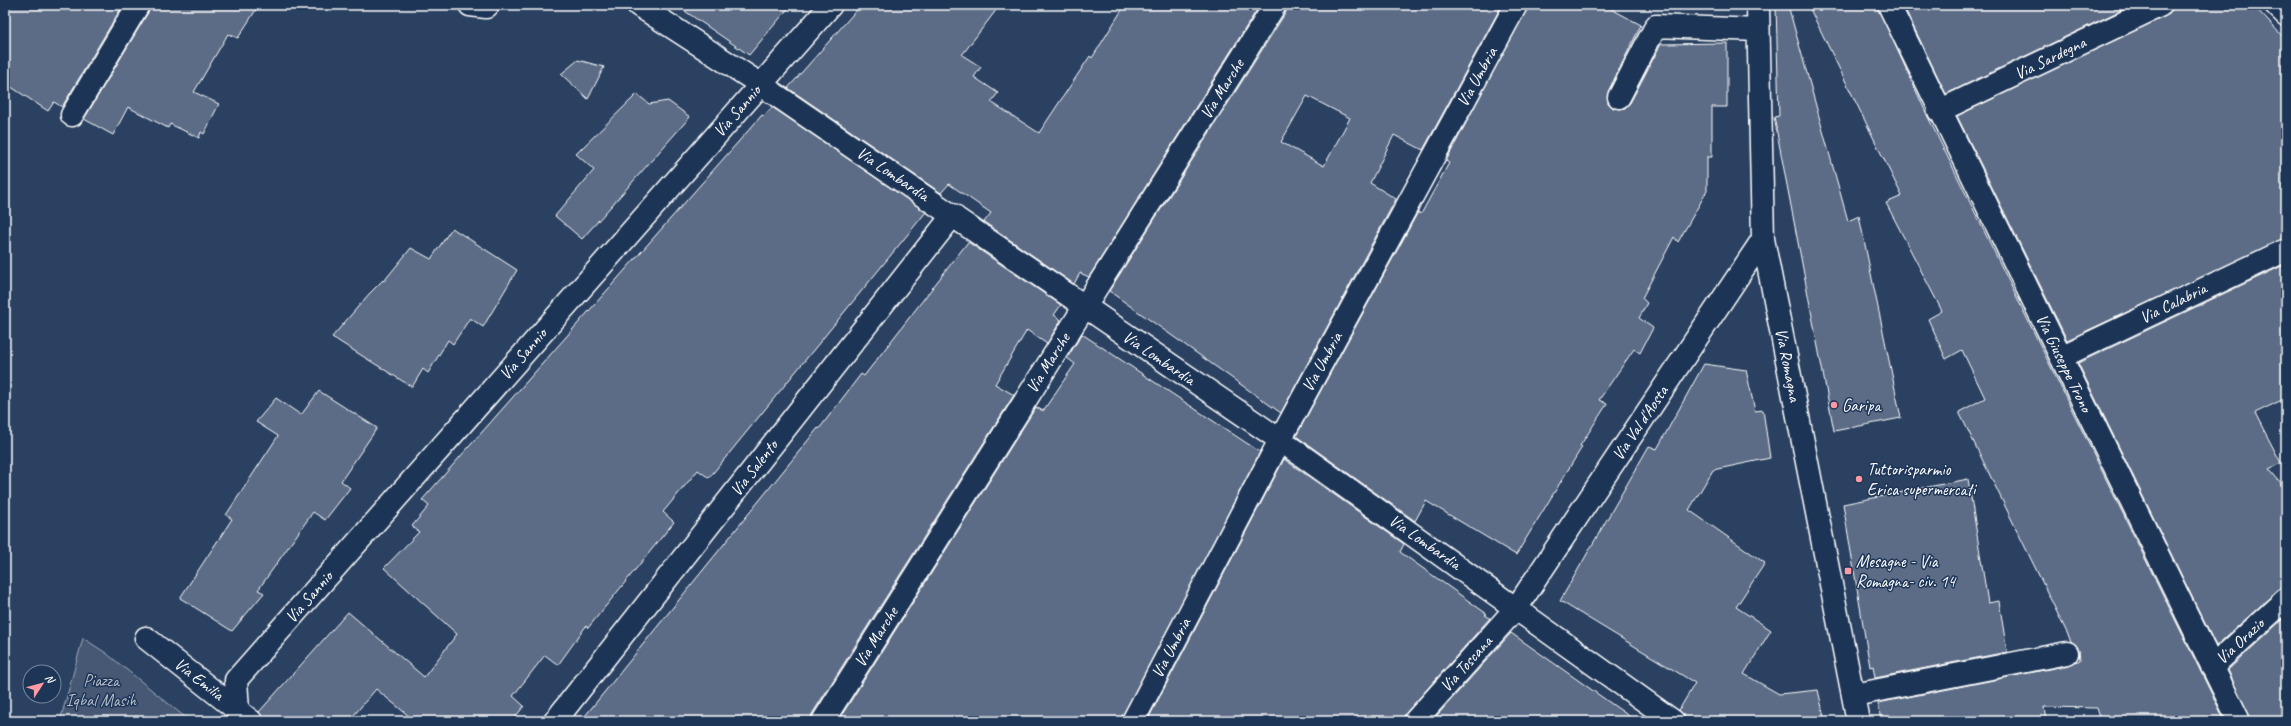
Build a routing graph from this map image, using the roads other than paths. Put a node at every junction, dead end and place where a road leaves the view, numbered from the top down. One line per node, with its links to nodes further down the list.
1 (138, 5): 17 (street)
2 (470, 5): 3 (street)
3 (488, 5)
4 (638, 5): 14 (street, Via Lombardia)
5 (831, 5): 14 (street, Via Sannio)
6 (1275, 5): 21 (street, Via Marche)
7 (1516, 5): 23 (street, Via Umbria)
8 (1758, 5): 13 (street, Via Romagna)
9 (1889, 5): 16 (street, Via Giuseppe Trono)
10 (2161, 5): 16 (street, Via Sardegna)
11 (2276, 5): 12 (street)
12 (2286, 16)
13 (1758, 30): 15 (street); 19 (street, Via Romagna)
14 (760, 84): 18 (street, Via Lombardia); 30 (street, Via Sannio)
15 (1619, 97)
16 (1940, 111): 22 (street, Via Giuseppe Trono)
17 (72, 115)
18 (953, 215): 21 (street, Via Lombardia); 31 (street, Via Salento)
19 (1763, 239): 25 (street, Via Val d'Aosta); 29 (street, Via Romagna)
20 (2286, 250): 22 (street, Via Calabria)
21 (1084, 306): 23 (street, Via Lombardia); 32 (street, Via Marche)
22 (2061, 357): 28 (street, Via Giuseppe Trono)
23 (1280, 440): 25 (street, Via Lombardia); 33 (street, Via Umbria)
24 (2286, 599): 28 (street, Via Orazio)
25 (1517, 607): 34 (street, Via Toscana); 35 (street, Via Lombardia)
26 (146, 638): 30 (street, Via Emilia)
27 (2067, 653): 29 (street)
28 (2212, 667): 37 (street, Via Giuseppe Trono)
29 (1854, 695): 36 (street, Via Romagna)
30 (245, 716)
31 (555, 721)
32 (823, 721)
33 (1134, 721)
34 (1415, 721)
35 (1673, 721)
36 (1858, 721)
37 (2239, 721)

